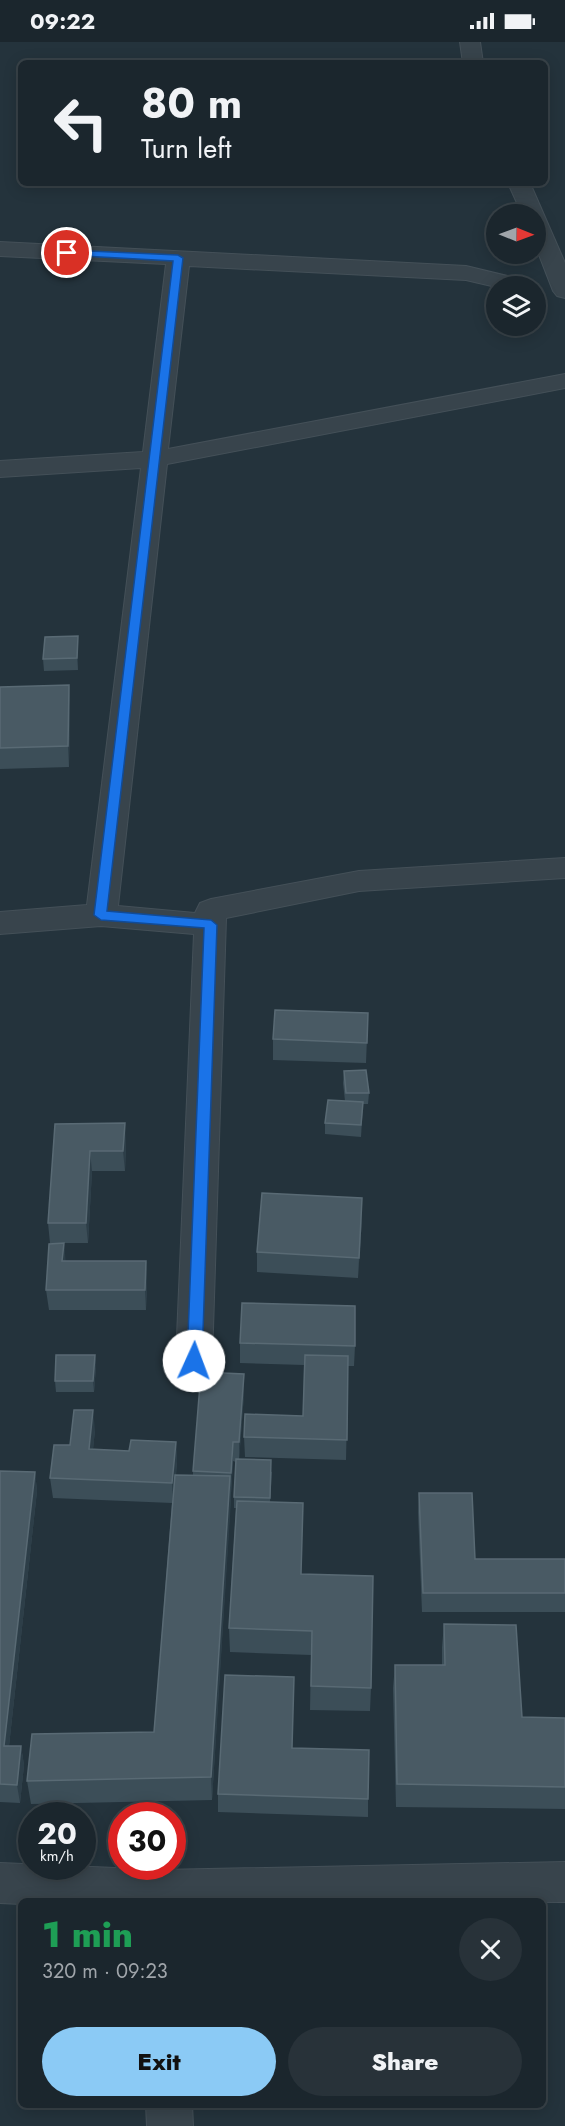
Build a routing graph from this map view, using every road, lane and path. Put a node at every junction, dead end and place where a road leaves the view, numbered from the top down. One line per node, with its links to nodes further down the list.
1 (470, 42): 2 (street)
2 (473, 60)
3 (520, 186): 4 (street)
4 (528, 204)
5 (546, 245): 9 (street)
6 (0, 249): 7 (street)
7 (178, 258): 8 (street); 13 (street)
8 (486, 278)
9 (565, 291)
10 (546, 293): 11 (street)
11 (565, 298)
12 (565, 381): 13 (street)
13 (154, 459): 14 (street); 16 (street)
14 (0, 469)
15 (565, 868): 18 (street)
16 (101, 915): 17 (street); 18 (street)
17 (0, 923)
18 (211, 925): 19 (street)
19 (194, 1361)
20 (565, 1882): 22 (street)
21 (0, 1883): 22 (street)
22 (161, 1895)
23 (169, 2108): 24 (street)
24 (170, 2126)

